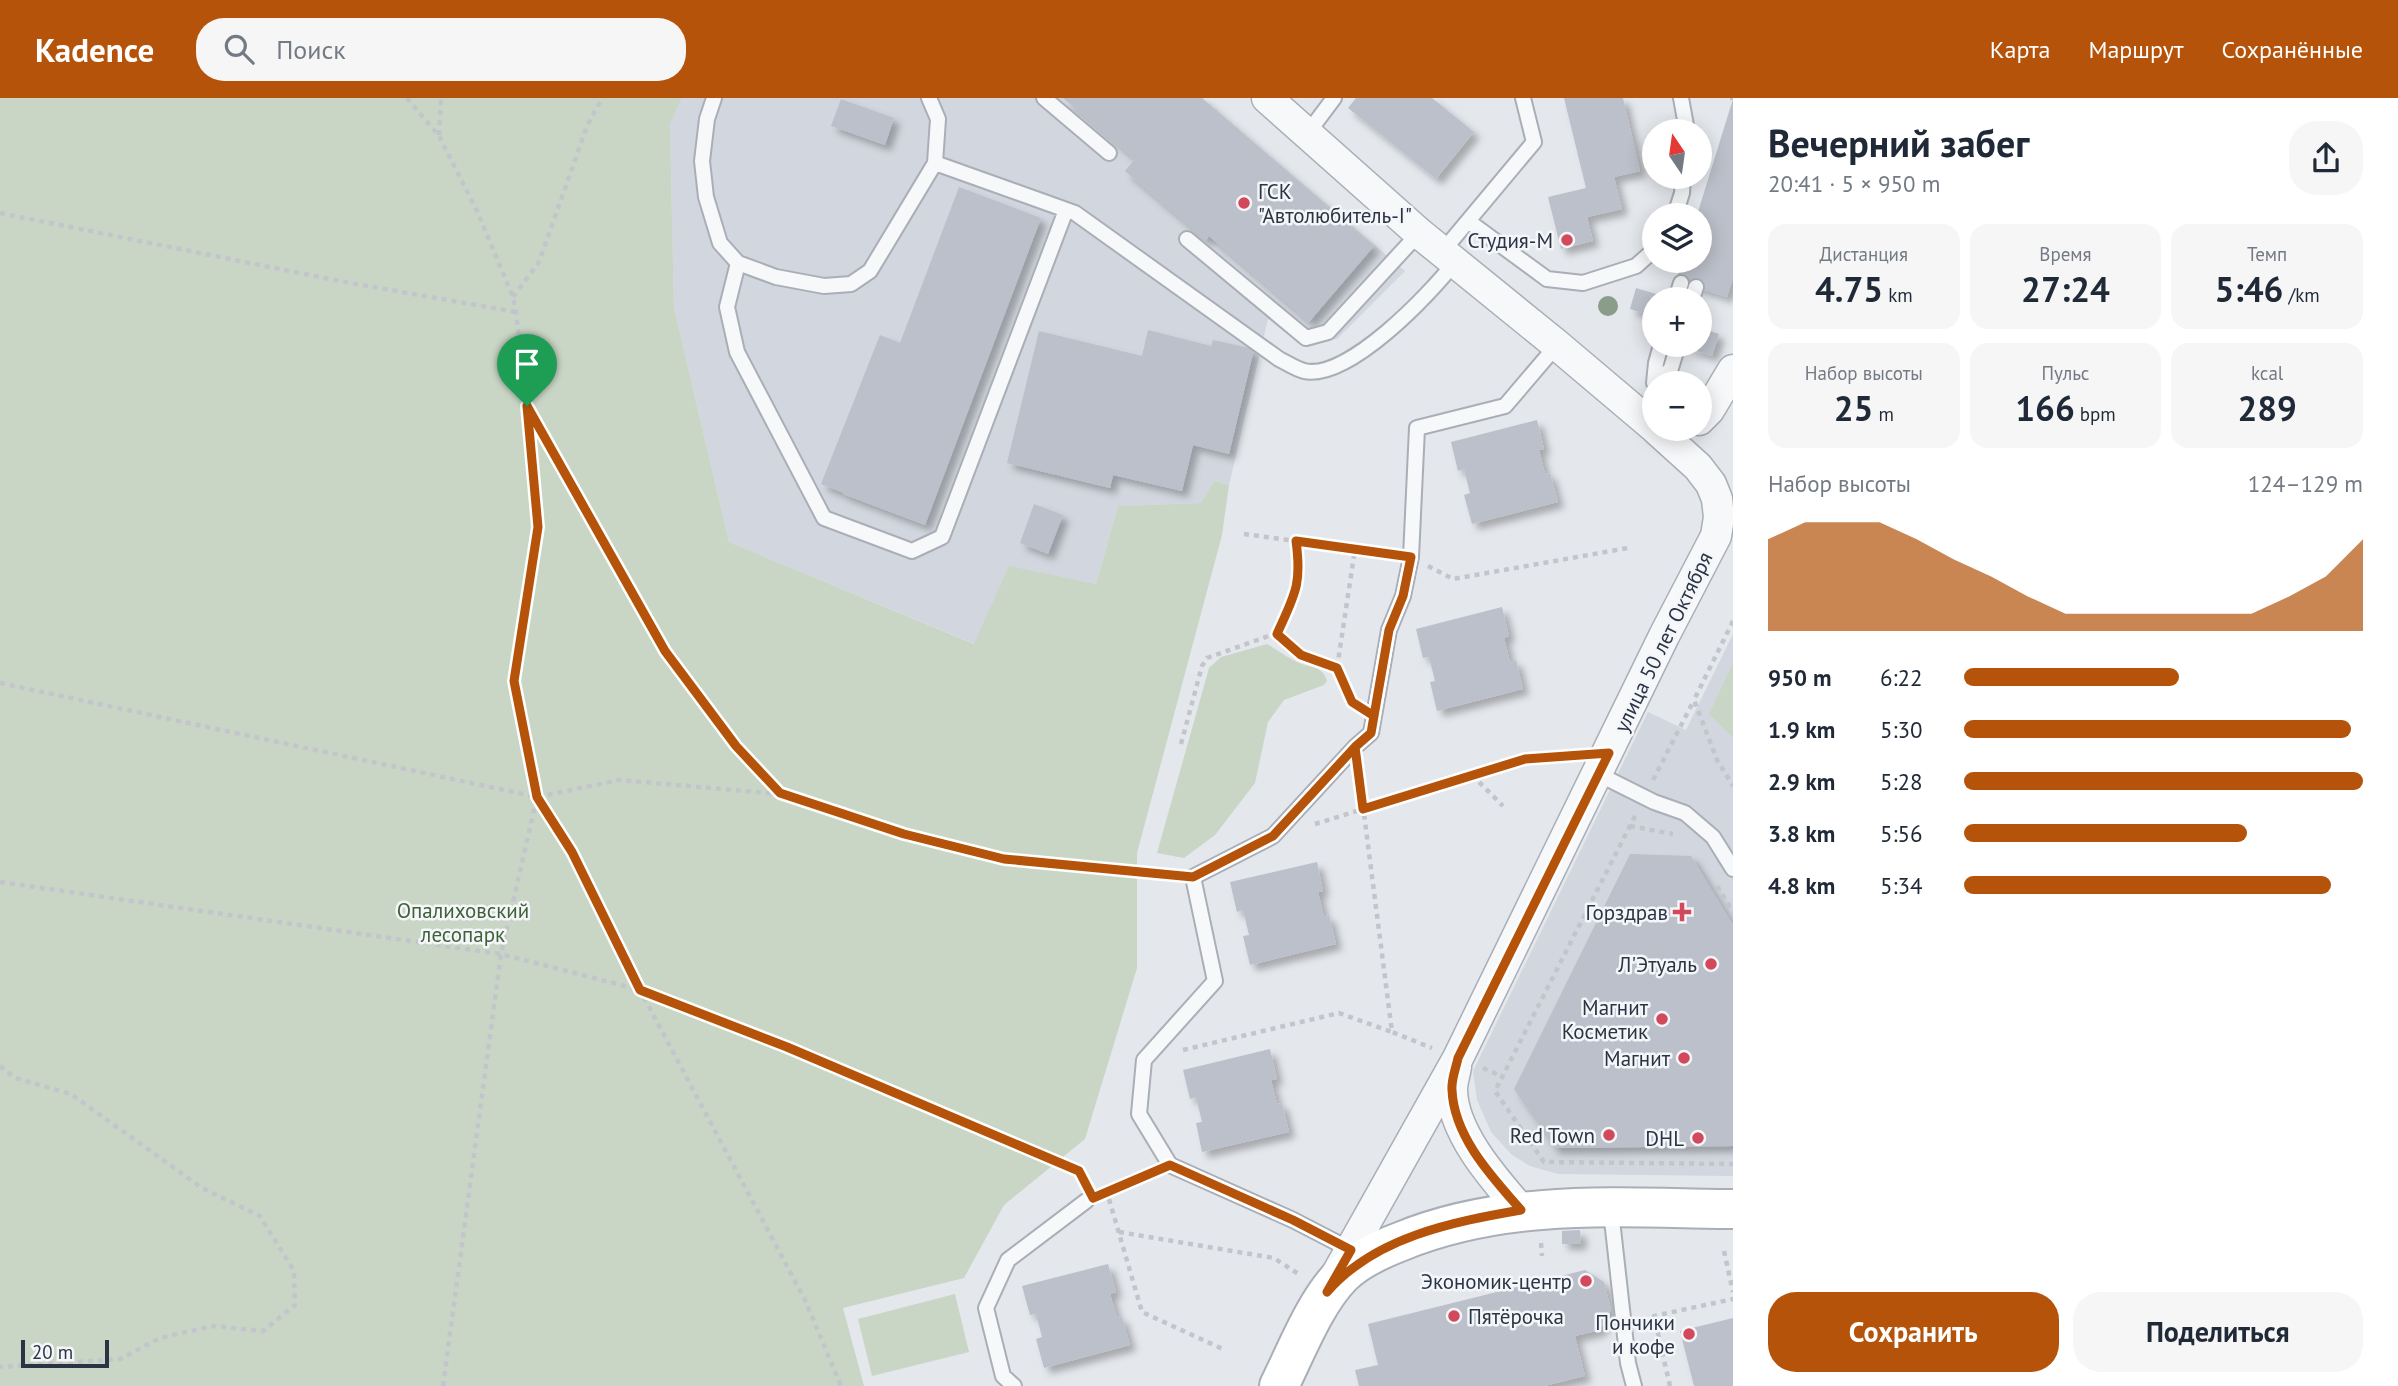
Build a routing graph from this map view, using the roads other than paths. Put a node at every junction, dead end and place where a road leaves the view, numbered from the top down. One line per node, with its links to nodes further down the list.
1 (714, 98): 18 (lane)
2 (929, 98): 11 (lane)
3 (1044, 98): 10 (lane)
4 (1267, 98): 9 (street, улица 50 лет Октября)
5 (1334, 98): 9 (lane)
6 (1523, 98): 13 (lane)
7 (1681, 98): 8 (lane)
8 (1685, 119)
9 (1307, 134): 14 (street, улица 50 лет Октября)
10 (1109, 153)
11 (935, 163): 12 (lane); 18 (lane)
12 (1066, 210): 16 (lane); 18 (lane)
13 (1468, 221): 16 (lane); 17 (lane)
14 (1419, 233): 15 (lane); 16 (street, улица 50 лет Октября)
15 (1187, 239)
16 (1449, 257): 21 (street, улица 50 лет Октября)
17 (1642, 261)
18 (738, 263)
19 (1681, 283): 20 (lane)
20 (1680, 287)
21 (1558, 345): 23 (street, улица 50 лет Октября); 33 (lane)
22 (1733, 370): 24 (street)
23 (1642, 395)
24 (1712, 405)
25 (1682, 441): 26 (street, улица 50 лет Октября)
26 (1603, 764): 27 (lane); 28 (street, улица 50 лет Октября)
27 (1733, 869)
28 (1457, 1057): 32 (street); 33 (street, улица 50 лет Октября)
29 (1089, 1200): 35 (lane)
30 (1611, 1208): 31 (street); 32 (street); 37 (lane)
31 (1733, 1209)
32 (1521, 1210): 34 (street)
33 (1351, 1250): 34 (street, улица 50 лет Октября)
34 (1316, 1285): 36 (street, улица 50 лет Октября)
35 (1014, 1386)
36 (1279, 1386)
37 (1634, 1386)

